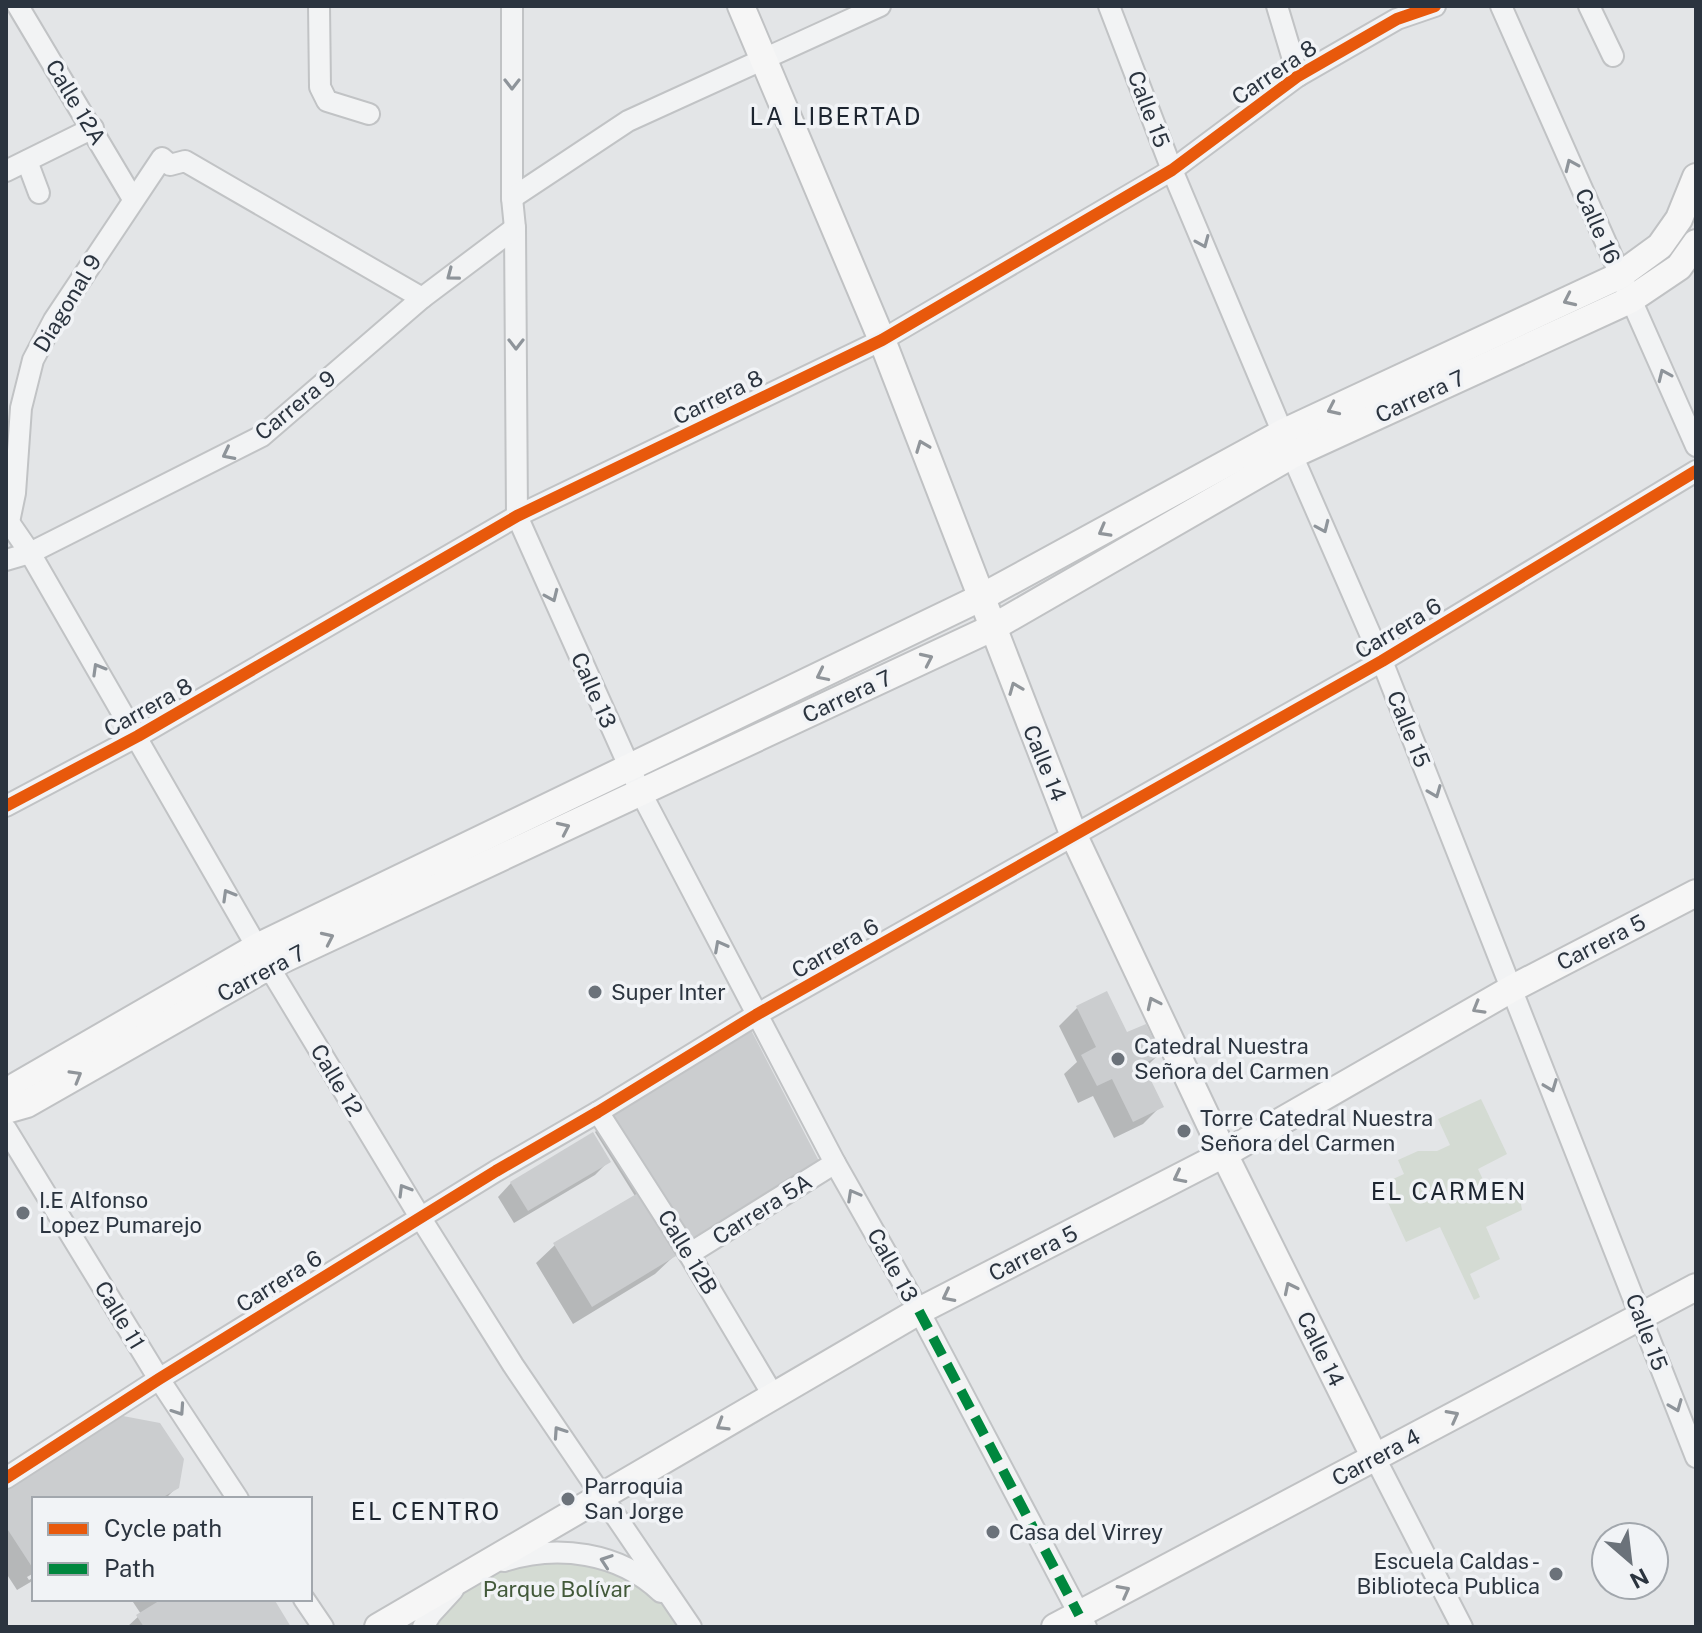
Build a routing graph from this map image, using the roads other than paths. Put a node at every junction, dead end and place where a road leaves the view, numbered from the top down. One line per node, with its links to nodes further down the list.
1 (18, 6): 15 (street, Calle 12A)
2 (319, 6): 14 (street)
3 (512, 6): 21 (street, Calle 13, one-way to 21)
4 (741, 6): 12 (main road, Calle 14)
5 (880, 6): 12 (street)
6 (1109, 6): 17 (street, Calle 15)
7 (1277, 6): 13 (street)
8 (1435, 6): 13 (street, Carrera 8)
9 (1501, 6): 25 (street, Calle 16, one-way to 9)
10 (1589, 6): 11 (street)
11 (1613, 56)
12 (763, 60): 21 (street); 27 (main road, Calle 14)
13 (1298, 76): 17 (street, Carrera 8)
14 (369, 114)
15 (93, 128): 16 (street); 22 (street, Calle 12A)
16 (27, 161): 18 (street); 20 (street)
17 (1172, 170): 27 (street, Carrera 8); 28 (street, Calle 15, one-way to 28)
18 (6, 171)
19 (1696, 177): 25 (main road, Carrera 7)
20 (39, 193)
21 (512, 198): 23 (street, Calle 13)
22 (133, 199): 26 (street, Diagonal 9); 32 (street, Diagonal 9)
23 (515, 228): 26 (street, Carrera 9, one-way to 26); 31 (street, Calle 13, one-way to 31)
24 (1696, 243): 25 (main road, Carrera 7)
25 (1625, 288): 28 (main road, Carrera 7); 29 (street, Calle 16, one-way to 25)
26 (422, 298): 33 (street, Carrera 9, one-way to 33)
27 (882, 340): 31 (street, Carrera 8); 35 (main road, Calle 14, one-way to 27)
28 (1288, 444): 35 (main road, Carrera 7, one-way to 35); 36 (main road, Carrera 7); 37 (street, Calle 15, one-way to 37)
29 (1696, 446)
30 (1696, 471): 37 (street, Carrera 6)
31 (517, 516): 38 (street, Carrera 8); 39 (street, Calle 13, one-way to 39)
32 (7, 520): 33 (street, Calle 12)
33 (30, 553): 34 (street, Carrera 9); 38 (street, Calle 12, one-way to 33)
34 (6, 560)
35 (980, 598): 36 (main road, Calle 14); 39 (main road, Carrera 7, one-way to 39)
36 (992, 628): 40 (main road, Carrera 7, one-way to 36); 42 (main road, Calle 14, one-way to 36)
37 (1382, 661): 42 (street, Carrera 6); 45 (street, Calle 15, one-way to 45)
38 (138, 736): 41 (street, Carrera 8); 44 (street, Calle 12, one-way to 38)
39 (628, 768): 40 (street, Calle 13); 44 (main road, Carrera 7)
40 (641, 793): 44 (main road, Carrera 7, one-way to 40); 46 (street, Calle 13, one-way to 40)
41 (6, 806)
42 (1074, 836): 46 (street, Carrera 6); 51 (main road, Calle 14, one-way to 42)
43 (1696, 893): 45 (main road, Carrera 5)
44 (263, 956): 47 (main road, Carrera 7); 48 (main road, Carrera 7, one-way to 44); 53 (street, Calle 12, one-way to 44)
45 (1513, 988): 51 (main road, Carrera 5, one-way to 51); 57 (street, Calle 15, one-way to 57)
46 (756, 1015): 49 (street, Carrera 6); 52 (street, Calle 13)
47 (6, 1100)
48 (6, 1110)
49 (598, 1112): 53 (street, Carrera 6); 54 (street, Calle 12B)
50 (6, 1129): 58 (street, Calle 11)
51 (1224, 1154): 56 (main road, Carrera 5, one-way to 56); 61 (main road, Calle 14, one-way to 51)
52 (835, 1163): 54 (street, Carrera 5A); 56 (street, Calle 13, one-way to 52)
53 (420, 1217): 58 (street, Carrera 6); 64 (street, Calle 12, one-way to 53)
54 (689, 1254): 59 (street, Calle 12B)
55 (1696, 1287): 57 (main road, Carrera 4)
56 (919, 1311): 59 (main road, Carrera 5); 67 (street, Calle 13)
57 (1641, 1317): 60 (street, Calle 15, one-way to 60); 61 (main road, Carrera 4, one-way to 57)
58 (159, 1379): 62 (street, Carrera 6); 63 (street, Calle 11, one-way to 63)
59 (773, 1395): 64 (main road, Carrera 5, one-way to 64)
60 (1696, 1457)
61 (1375, 1458): 67 (main road, Carrera 4, one-way to 61); 73 (street, Calle 14)
62 (6, 1478)
63 (237, 1497)
64 (603, 1497): 65 (main road, Carrera 5); 68 (street, Calle 12)
65 (475, 1571): 68 (street, one-way to 65); 70 (main road, Carrera 5); 71 (street)
66 (305, 1601): 69 (street)
67 (1082, 1621): 72 (main road, Carrera 4)
68 (690, 1626)
69 (323, 1627)
70 (378, 1627)
71 (423, 1627)
72 (1055, 1627)
73 (1462, 1627)

